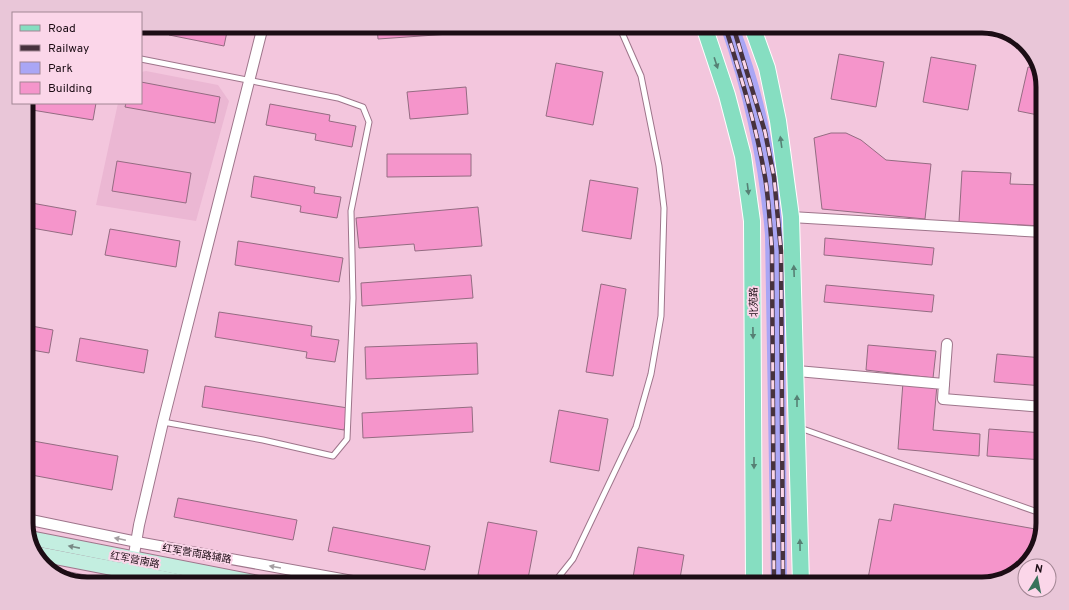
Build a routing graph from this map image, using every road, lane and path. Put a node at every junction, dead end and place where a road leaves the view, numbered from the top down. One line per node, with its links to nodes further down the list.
1 (261, 33): 6 (street)
2 (622, 33): 24 (lane)
3 (706, 33): 25 (main road, 北苑路, one-way to 25)
4 (754, 33): 7 (main road, one-way to 4)
5 (142, 59): 6 (lane)
6 (250, 80): 13 (street); 13 (lane)
7 (791, 217): 8 (street); 10 (main road, one-way to 7)
8 (1036, 232)
9 (947, 344): 11 (street)
10 (797, 371): 11 (street); 14 (main road, one-way to 10)
11 (944, 384): 12 (street)
12 (1036, 406)
13 (163, 422): 18 (street)
14 (797, 427): 15 (lane); 26 (main road, one-way to 14)
15 (1036, 512)
16 (33, 520): 18 (street, 红军营南路辅路, one-way to 16)
17 (36, 540): 20 (main road, 红军营南路, one-way to 17)
18 (137, 542): 20 (street); 23 (street, 红军营南路辅路, one-way to 18)
19 (43, 555): 20 (main road, 红军营南路)
20 (132, 572): 21 (main road, 红军营南路); 22 (main road, 红军营南路)
21 (158, 577)
22 (187, 577)
23 (330, 577)
24 (559, 577)
25 (754, 577)
26 (801, 577)

